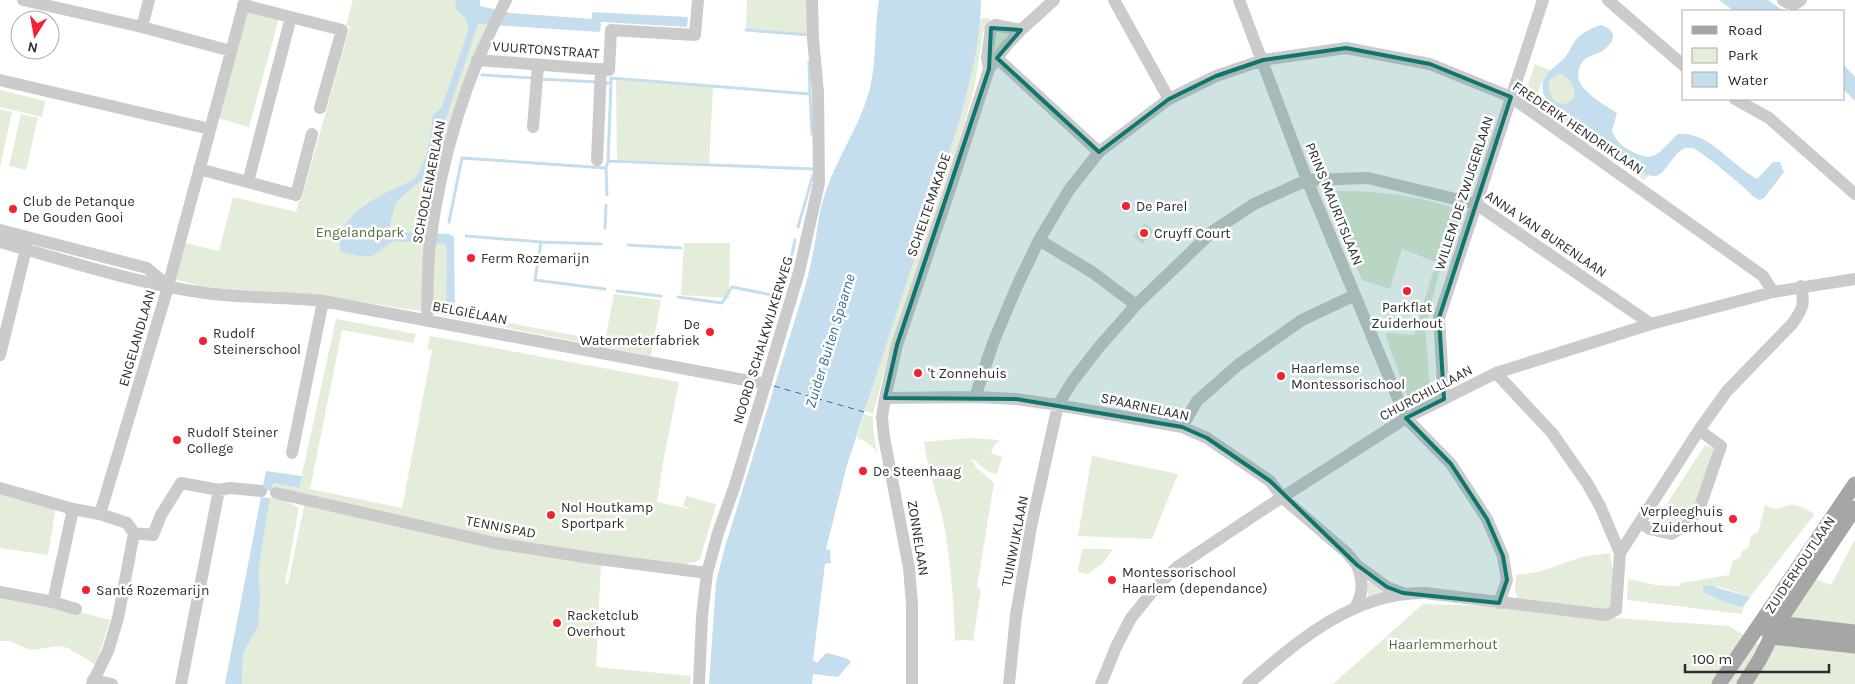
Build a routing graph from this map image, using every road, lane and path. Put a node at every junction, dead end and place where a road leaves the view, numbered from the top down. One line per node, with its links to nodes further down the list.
1 (23, 0): 13 (street)
2 (149, 0): 13 (street)
3 (698, 0): 22 (street, VUURTONSTRAAT)
4 (812, 0): 53 (street, NOORD SCHALKWIJKERWEG)
5 (1054, 0): 14 (street, SCHELTEMAKADE)
6 (1114, 0): 25 (street)
7 (1239, 0): 18 (street, PRINS MAURITSLAAN)
8 (1543, 0): 24 (street, WILLEM DE ZWIJGERLAAN)
9 (1608, 0): 19 (street)
10 (244, 3): 12 (street, ENGELANDLAAN); 15 (street, ENGELANDLAAN)
11 (504, 3): 17 (street, SCHOOLENAERLAAN)
12 (291, 17): 27 (street, ENGELANDLAAN); 35 (street)
13 (142, 27): 15 (street)
14 (1021, 30): 16 (street, SCHELTEMAKADE); 21 (street)
15 (231, 51): 29 (street, ENGELANDLAAN)
16 (997, 58): 21 (street, SCHELTEMAKADE); 31 (street)
17 (477, 60): 20 (street, VUURTONSTRAAT); 49 (street, SCHOOLENAERLAAN)
18 (1263, 60): 24 (street, FREDERIK HENDRIKLAAN); 25 (street, FREDERIK HENDRIKLAAN); 34 (street, PRINS MAURITSLAAN)
19 (1682, 64)
20 (538, 68): 22 (street, VUURTONSTRAAT); 28 (street)
21 (989, 69): 55 (street, SCHELTEMAKADE)
22 (600, 78): 32 (street)
23 (0, 80): 29 (street)
24 (1511, 98): 37 (street, WILLEM DE ZWIJGERLAAN); 45 (street, FREDERIK HENDRIKLAAN)
25 (1169, 99): 31 (street, FREDERIK HENDRIKLAAN)
26 (1737, 100): 36 (street)
27 (320, 108)
28 (534, 127)
29 (210, 129): 33 (street, ENGELANDLAAN)
30 (312, 134): 35 (street)
31 (1099, 152): 39 (street, FREDERIK HENDRIKLAAN)
32 (597, 160)
33 (199, 169): 35 (street); 43 (street, ENGELANDLAAN)
34 (1307, 180): 37 (street, ANNA VAN BURENLAAN); 46 (street, PRINS MAURITSLAAN); 48 (street, ANNA VAN BURENLAAN)
35 (248, 182)
36 (1855, 194)
37 (1476, 204): 50 (street, ANNA VAN BURENLAAN); 56 (street, WILLEM DE ZWIJGERLAAN)
38 (0, 230): 41 (street)
39 (1039, 240): 48 (street); 54 (street, FREDERIK HENDRIKLAAN)
40 (0, 242): 41 (street)
41 (27, 243): 43 (street); 51 (street)
42 (1855, 279): 44 (street, CHURCHILLLAAN)
43 (168, 286): 47 (street, BELGIËLAAN); 70 (street, ENGELANDLAAN)
44 (1802, 286): 45 (street, CHURCHILLLAAN); 60 (street)
45 (1773, 292): 50 (street, CHURCHILLLAAN)
46 (1355, 295): 58 (street, PRINS MAURITSLAAN); 59 (street)
47 (323, 301): 49 (street, BELGIËLAAN); 61 (street)
48 (1136, 305): 57 (street, ANNA VAN BURENLAAN)
49 (427, 320): 53 (street, BELGIËLAAN)
50 (1650, 324): 52 (street, CHURCHILLLAAN)
51 (0, 355)
52 (1496, 373): 56 (street, CHURCHILLLAAN); 73 (street)
53 (766, 384): 75 (street, NOORD SCHALKWIJKERWEG)
54 (975, 396): 55 (street, SPAARNELAAN); 57 (street, SPAARNELAAN)
55 (885, 398): 90 (street, ZONNELAAN)
56 (1444, 398): 58 (street, CHURCHILLLAAN)
57 (1058, 405): 59 (street, SPAARNELAAN); 91 (street, TUINWIJKLAAN)
58 (1406, 418): 67 (street, CHURCHILLLAAN); 79 (street)
59 (1182, 428): 67 (street, SPAARNELAAN)
60 (1699, 430): 71 (street); 71 (street)
61 (292, 452)
62 (1855, 484): 82 (main road, ZUIDERHOUTLAAN)
63 (0, 488): 69 (street)
64 (219, 490): 65 (street); 72 (street); 88 (street)
65 (261, 491)
66 (276, 493): 75 (street, TENNISPAD)
67 (1283, 498): 74 (street, SPAARNELAAN); 92 (street, CHURCHILLLAAN)
68 (1855, 508): 83 (main road, ZUIDERHOUTLAAN)
69 (73, 509): 70 (street); 78 (street)
70 (100, 514): 72 (street)
71 (1641, 523): 73 (street)
72 (134, 533): 86 (street)
73 (1620, 554): 79 (street)
74 (1357, 565): 77 (street, SPAARNELAAN); 80 (street)
75 (708, 572): 89 (street, NOORD SCHALKWIJKERWEG)
76 (0, 592): 78 (street)
77 (1403, 593): 79 (street); 80 (street)
78 (53, 602): 81 (street)
79 (1499, 603)
80 (1355, 608): 93 (street)
81 (76, 609)
82 (1761, 622): 83 (main road); 94 (main road, ZUIDERHOUTLAAN)
83 (1775, 630): 84 (main road); 85 (main road); 95 (main road, ZUIDERHOUTLAAN)
84 (1855, 632)
85 (1855, 646)
86 (92, 682): 87 (street)
87 (112, 684)
88 (182, 684)
89 (699, 684)
90 (912, 684)
91 (1009, 684)
92 (1101, 684)
93 (1248, 684)
94 (1719, 684)
95 (1744, 684)

